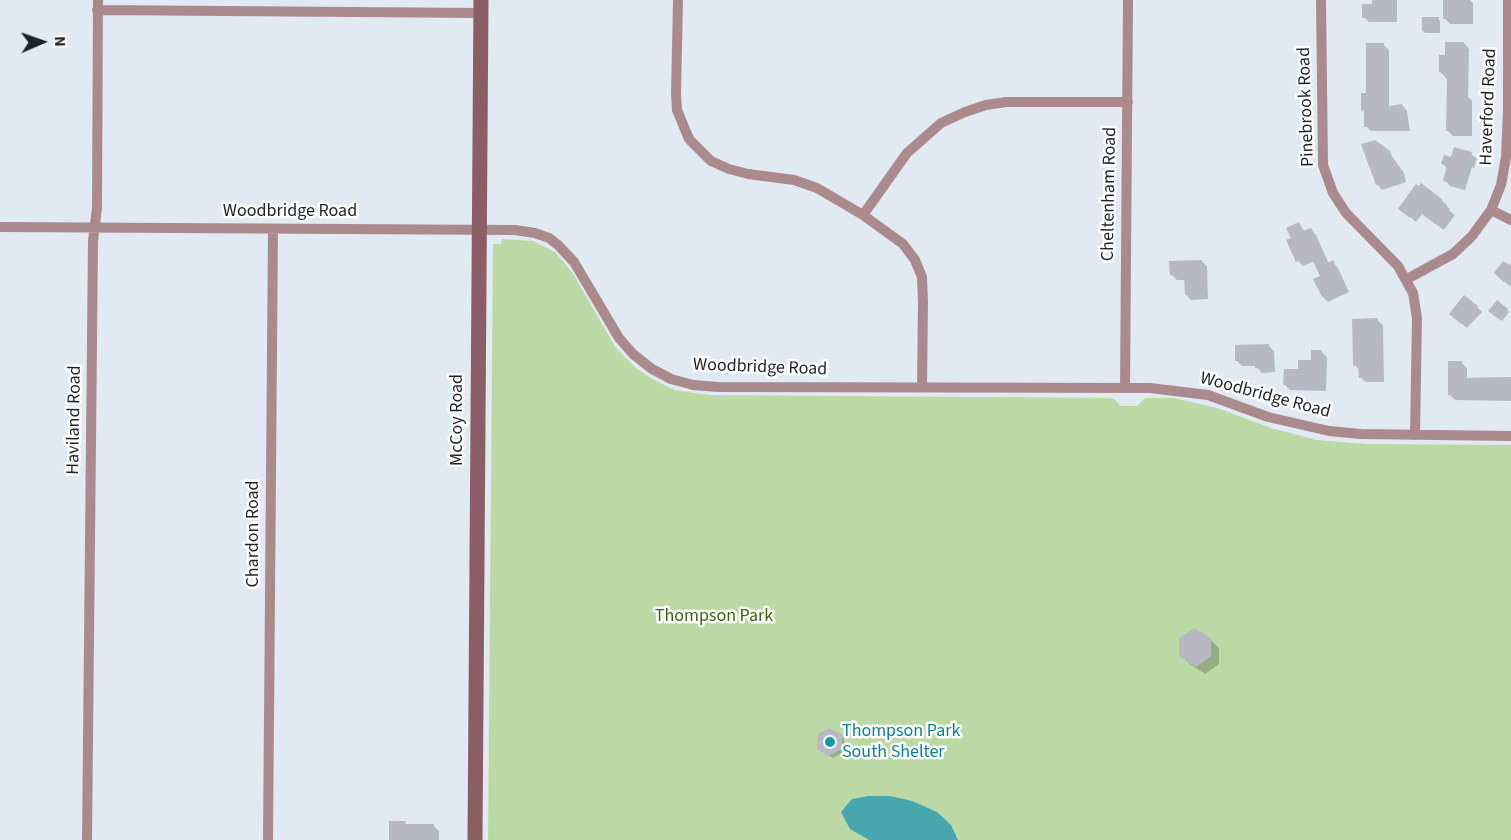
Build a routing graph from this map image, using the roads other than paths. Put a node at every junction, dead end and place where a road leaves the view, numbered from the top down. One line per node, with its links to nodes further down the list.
1 (678, 0): 10 (street)
2 (1128, 0): 8 (street, Cheltenham Road)
3 (1321, 0): 16 (street, Pinebrook Road)
4 (1509, 0): 9 (street, Haverford Road)
5 (98, 5): 6 (street); 13 (street, Haviland Road)
6 (280, 6): 7 (street)
7 (481, 7): 15 (main road, McCoy Road)
8 (1128, 102): 10 (street); 18 (street, Cheltenham Road)
9 (1491, 210): 11 (street); 16 (street, Haverford Road)
10 (863, 215): 17 (street)
11 (1511, 220)
12 (0, 227): 13 (street, Woodbridge Road)
13 (95, 228): 14 (street, Woodbridge Road); 21 (street, Haviland Road)
14 (273, 229): 15 (street, Woodbridge Road); 22 (street, Chardon Road)
15 (479, 230): 17 (street, Woodbridge Road); 23 (main road, McCoy Road)
16 (1407, 279): 19 (street, Pinebrook Road)
17 (922, 387): 18 (street, Woodbridge Road)
18 (1125, 388): 19 (street, Woodbridge Road)
19 (1415, 435): 20 (street, Woodbridge Road)
20 (1511, 436)
21 (87, 840)
22 (268, 840)
23 (475, 840)

